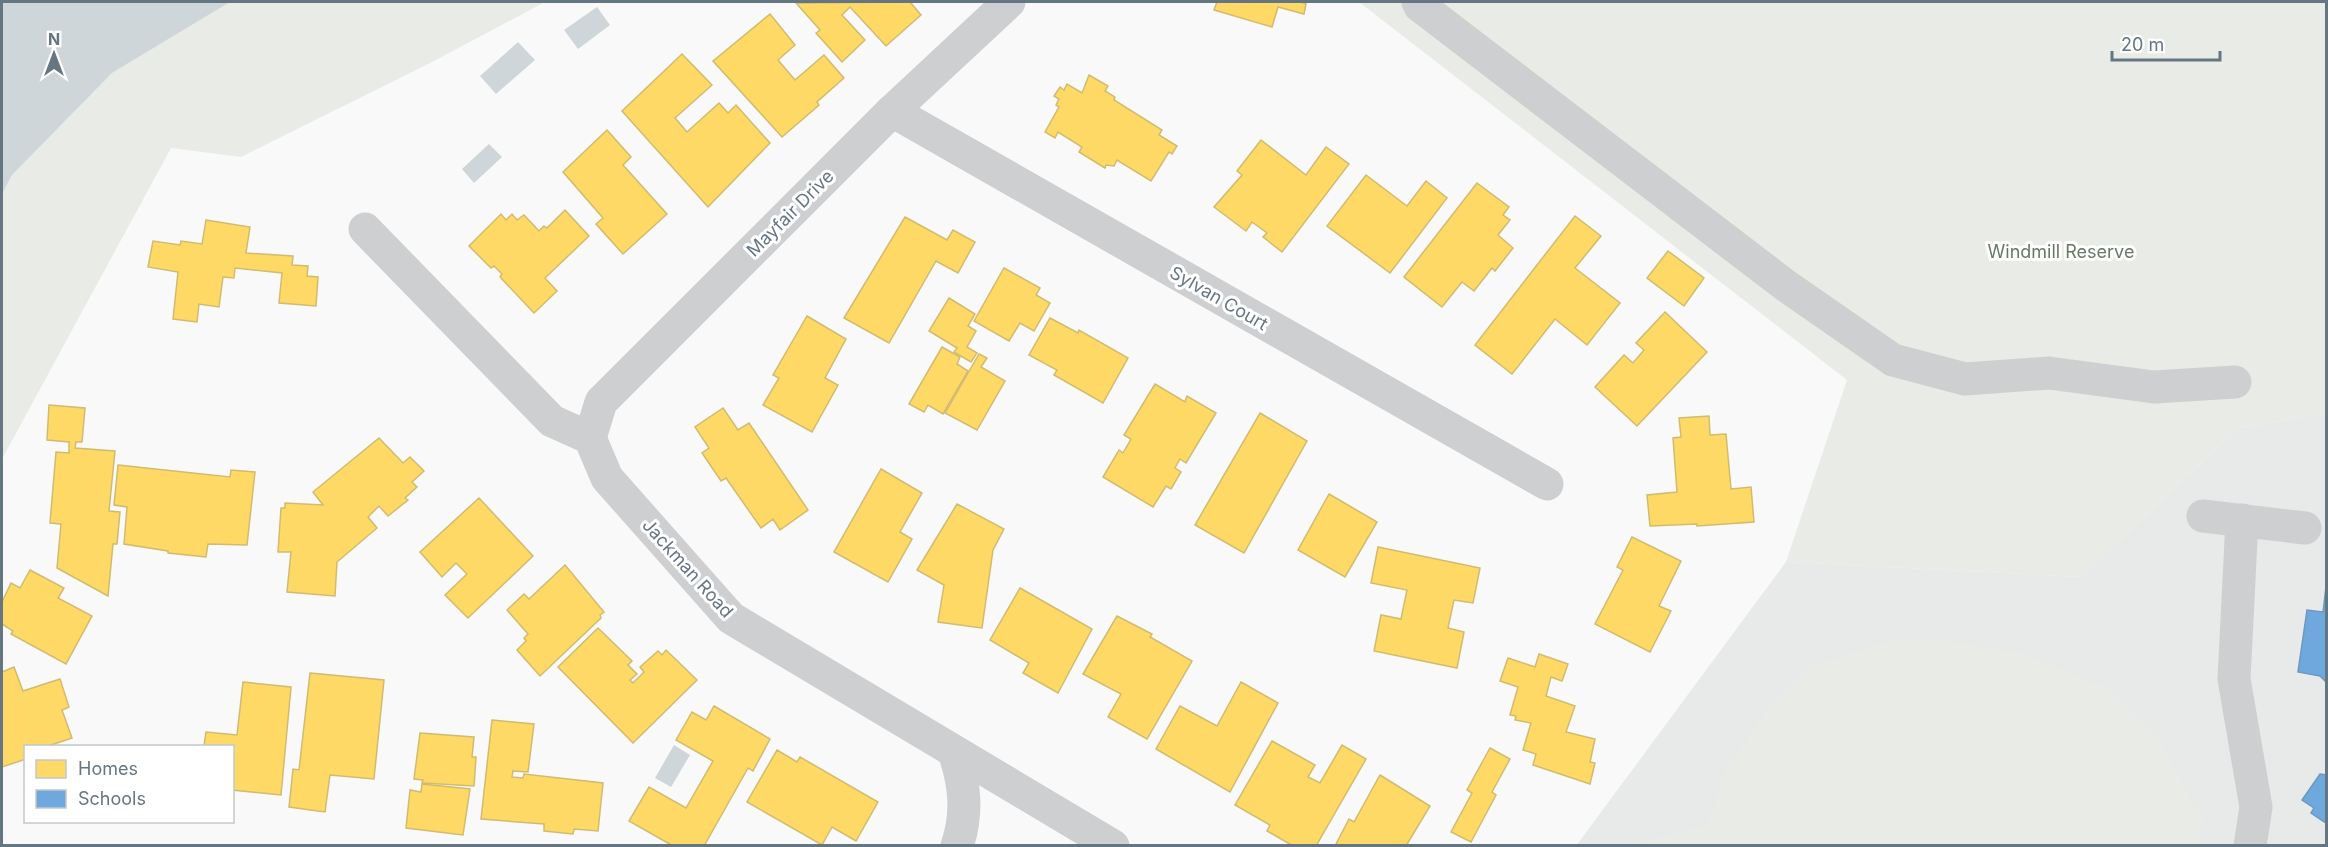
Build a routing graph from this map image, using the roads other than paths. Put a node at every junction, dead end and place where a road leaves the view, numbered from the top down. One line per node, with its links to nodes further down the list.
1 (1009, 2): 3 (street, Mayfair Drive)
2 (1418, 2): 5 (street)
3 (892, 111): 6 (street, Mayfair Drive); 7 (street, Sylvan Court)
4 (365, 229): 6 (street)
5 (2235, 382)
6 (590, 438): 11 (street, Jackman Road)
7 (1546, 484)
8 (2203, 516): 9 (street)
9 (2242, 520): 10 (street); 14 (street)
10 (2305, 528)
11 (954, 752): 12 (street); 13 (street, Jackman Road)
12 (957, 846)
13 (1113, 846)
14 (2250, 846)

